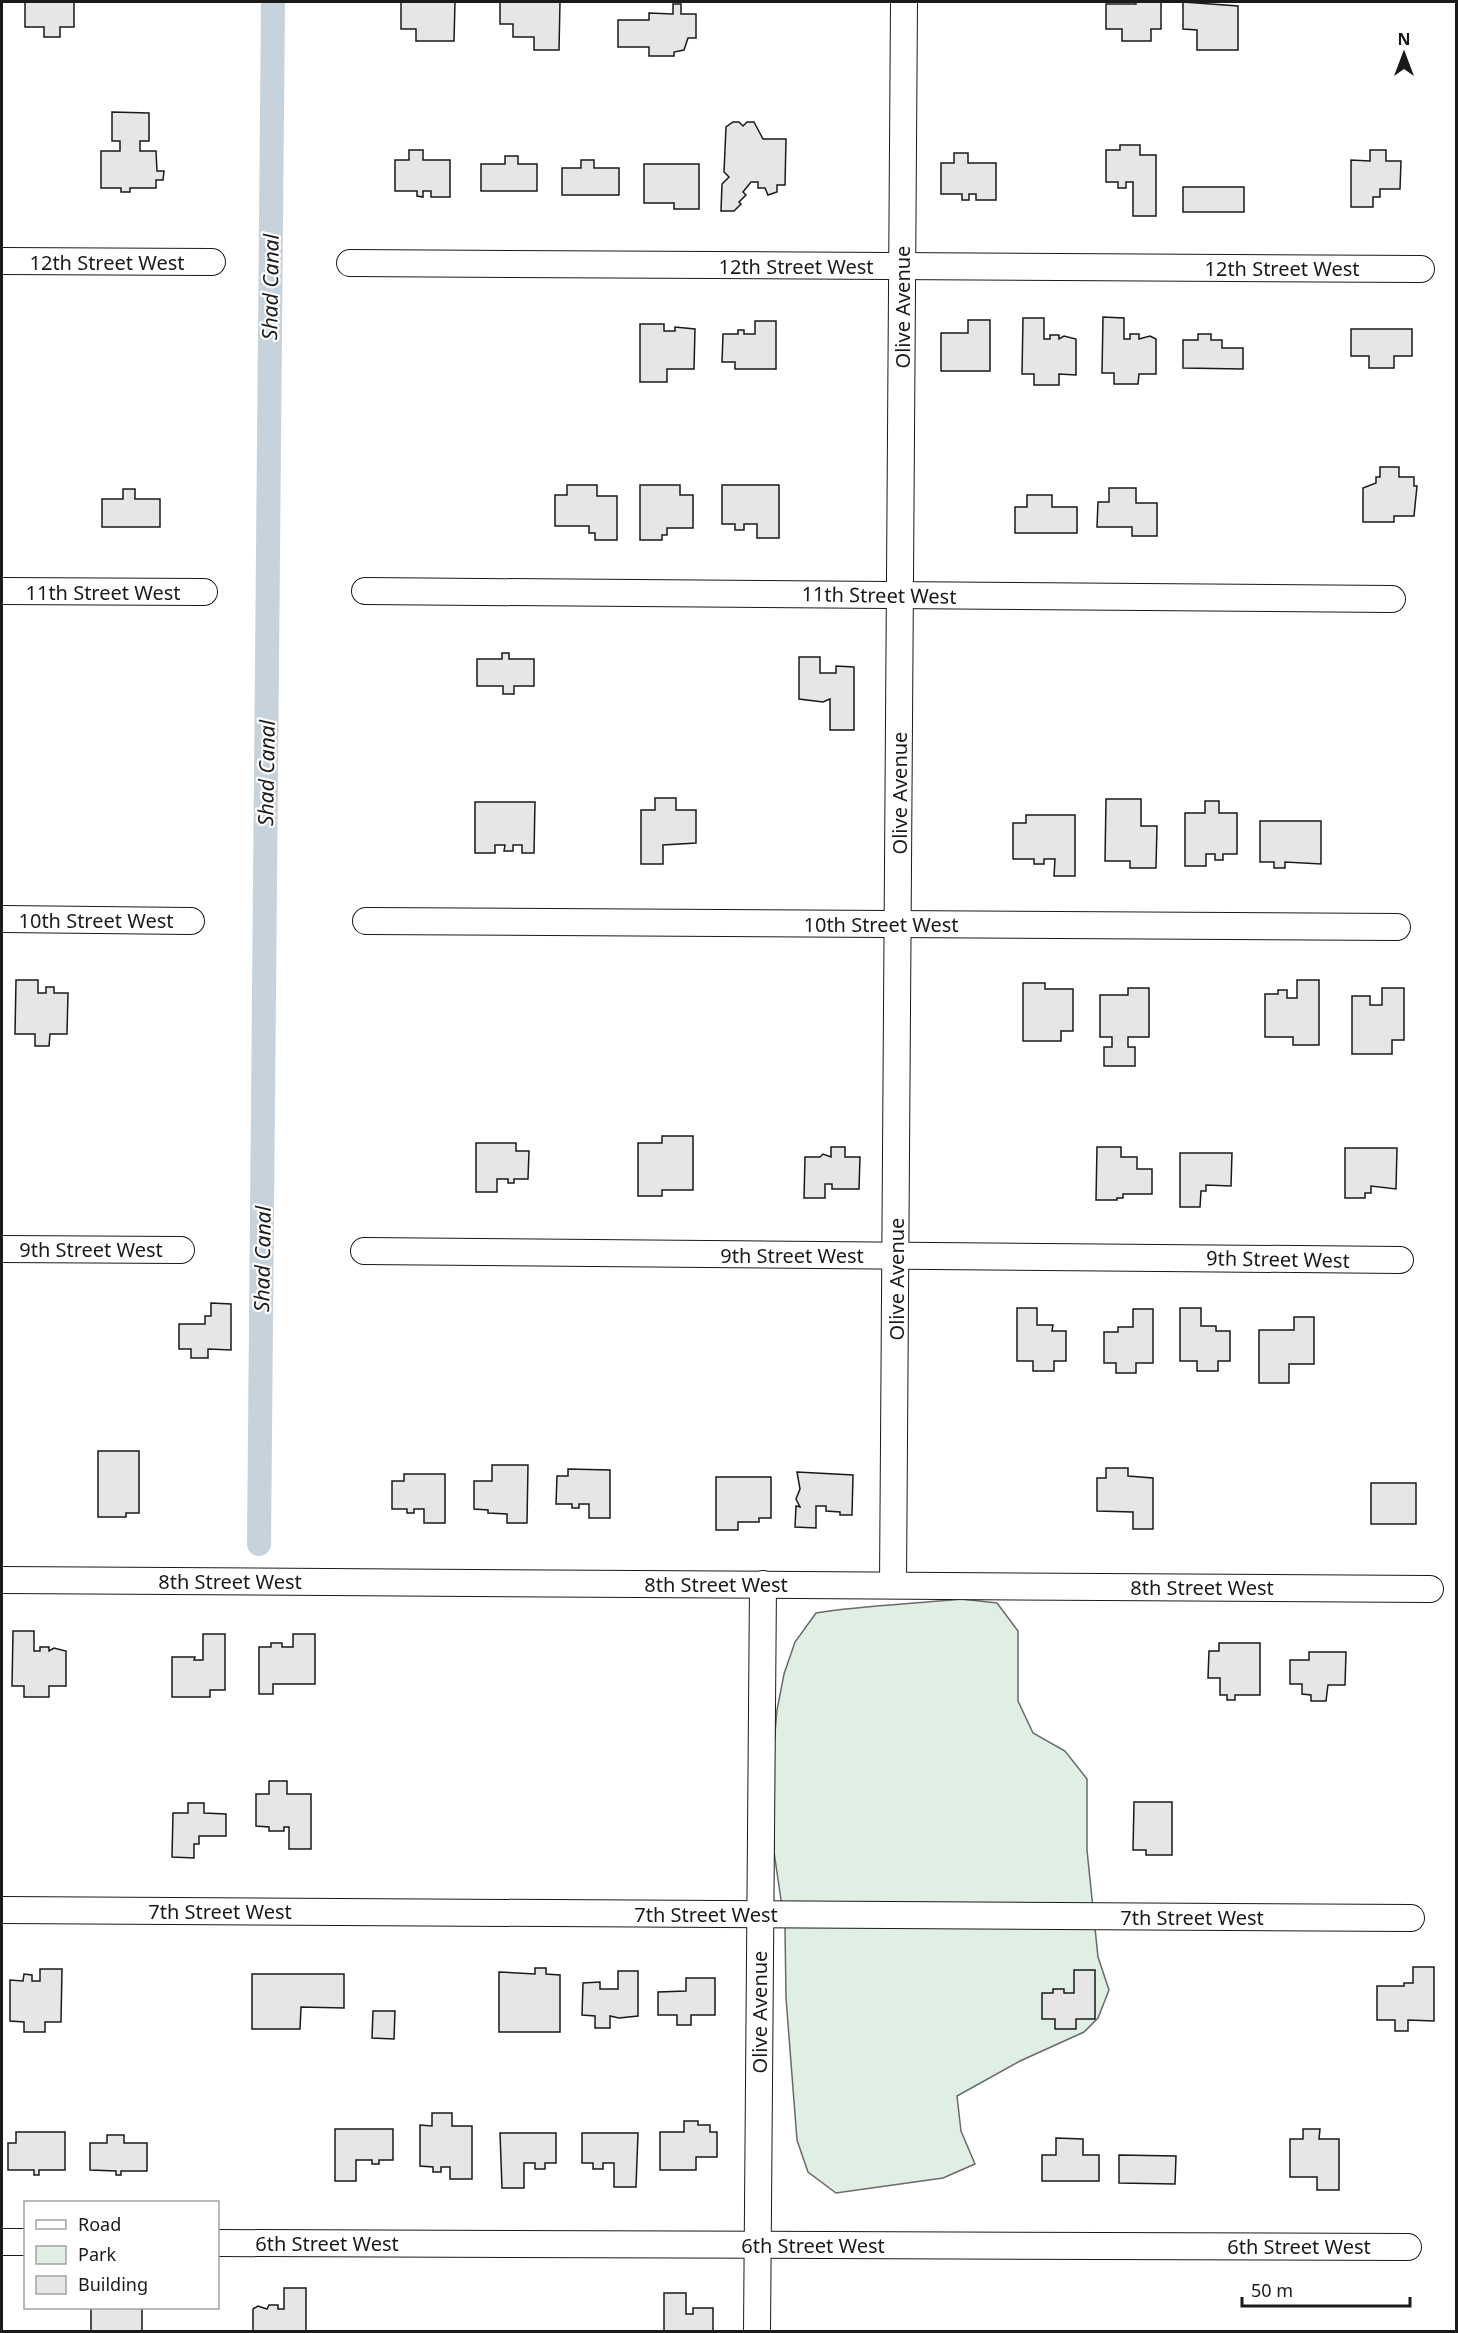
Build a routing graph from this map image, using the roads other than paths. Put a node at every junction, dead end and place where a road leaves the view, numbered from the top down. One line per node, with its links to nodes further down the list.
1 (904, 2): 5 (street, Olive Avenue)
2 (2, 261): 3 (street, 12th Street West)
3 (212, 262)
4 (350, 263): 5 (street, 12th Street West)
5 (903, 266): 6 (street, 12th Street West); 10 (street, Olive Avenue)
6 (1421, 269)
7 (2, 591): 9 (street, 11th Street West)
8 (365, 591): 10 (street, 11th Street West)
9 (204, 592)
10 (900, 597): 11 (street, 11th Street West); 15 (street, Olive Avenue)
11 (1392, 599)
12 (2, 919): 13 (street, 10th Street West)
13 (191, 921)
14 (366, 921): 15 (street, 10th Street West)
15 (898, 924): 16 (street, 10th Street West); 20 (street, Olive Avenue)
16 (1397, 927)
17 (2, 1249): 18 (street, 9th Street West)
18 (181, 1250)
19 (364, 1251): 20 (street, 9th Street West)
20 (896, 1256): 21 (street, 9th Street West); 24 (street, Olive Avenue)
21 (1400, 1260)
22 (2, 1580): 23 (street, 8th Street West)
23 (762, 1584): 24 (street, 8th Street West); 27 (street, Olive Avenue)
24 (893, 1585): 25 (street, 8th Street West)
25 (1430, 1588)
26 (2, 1910): 27 (street, 7th Street West)
27 (760, 1914): 28 (street, 7th Street West); 32 (street, Olive Avenue)
28 (1411, 1918)
29 (2, 2242): 30 (street)
30 (24, 2242)
31 (219, 2243): 32 (street, 6th Street West)
32 (758, 2245): 33 (street, 6th Street West); 34 (street, Olive Avenue)
33 (1408, 2247)
34 (757, 2331)

